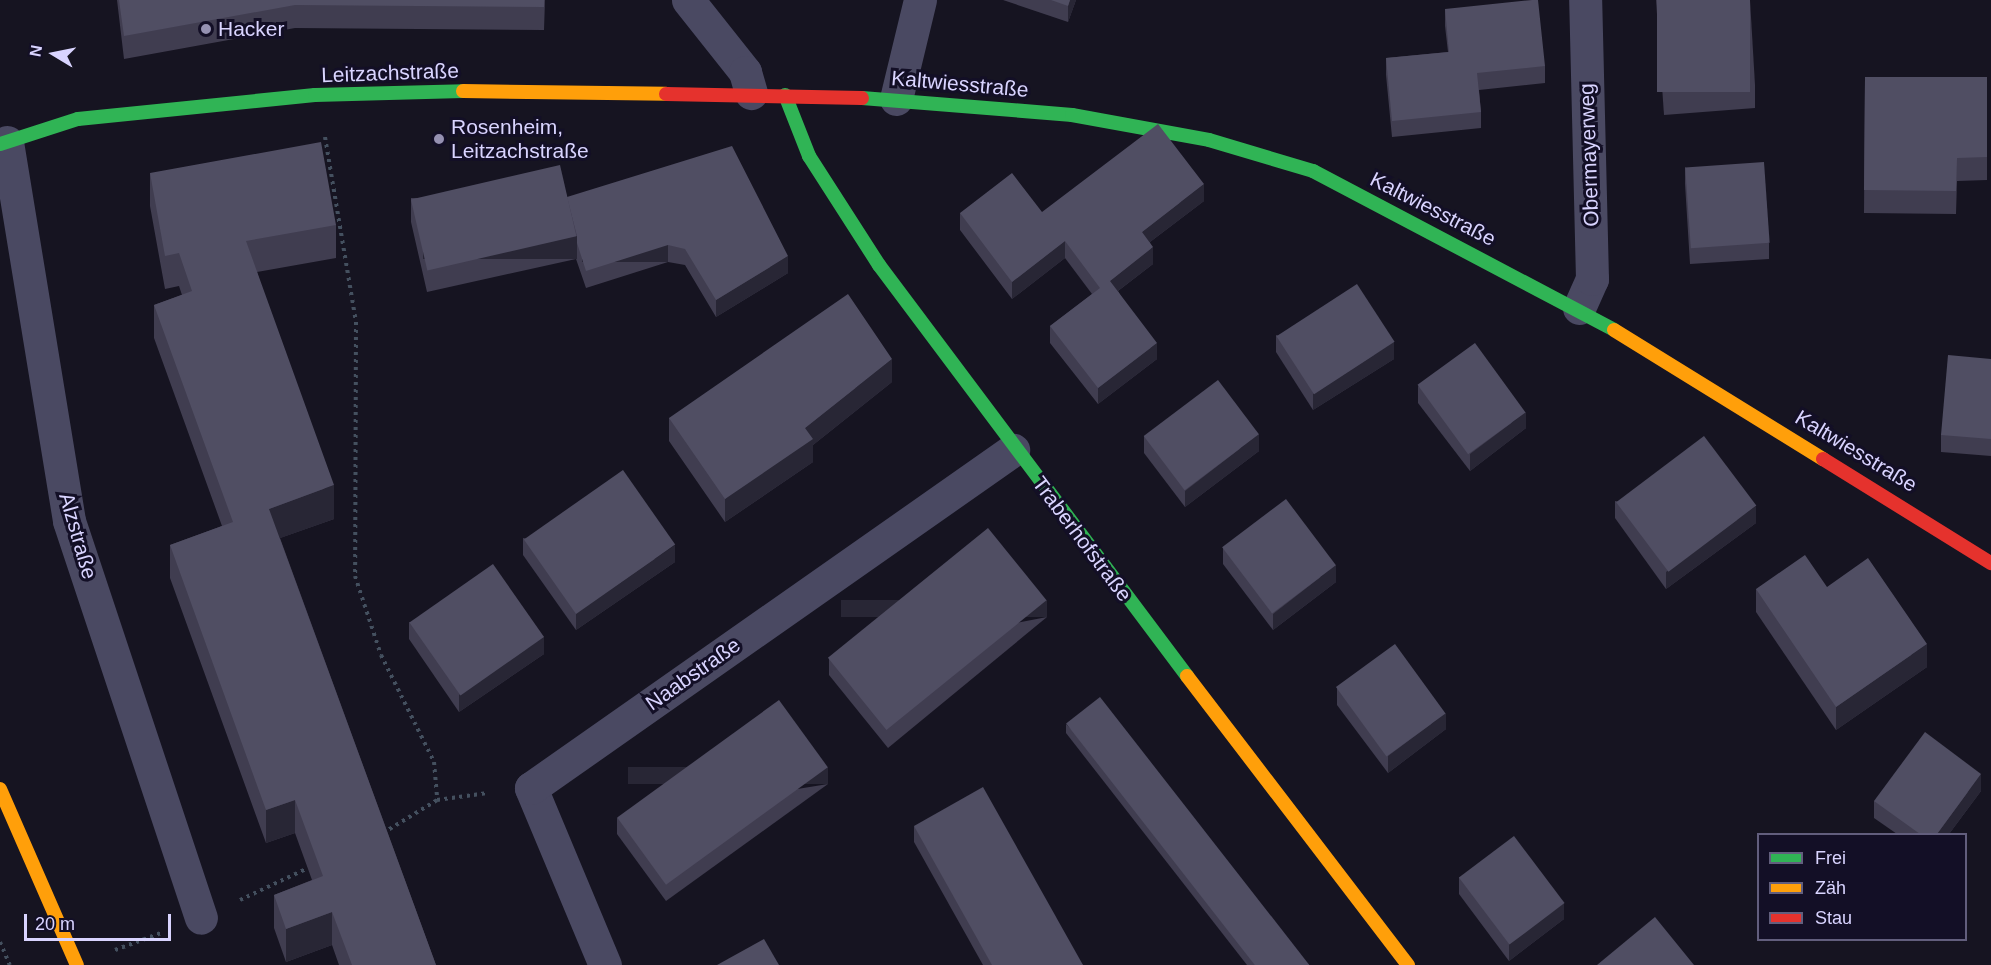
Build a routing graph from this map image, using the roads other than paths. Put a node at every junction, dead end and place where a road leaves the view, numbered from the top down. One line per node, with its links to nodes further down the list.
1 (688, 0): 4 (street)
2 (920, 0): 6 (street)
3 (1585, 0): 8 (street, Obermayerweg)
4 (752, 93): 5 (street, Leitzachstraße); 7 (street, Leitzachstraße)
5 (785, 95): 6 (street, Kaltwiesstraße); 9 (street, Traberhofstraße)
6 (896, 99): 8 (street, Kaltwiesstraße)
7 (3, 143): 12 (street, Alzstraße)
8 (1579, 308): 10 (street, Kaltwiesstraße)
9 (1013, 450): 14 (street, Naabstraße); 15 (street, Traberhofstraße)
10 (1991, 563)
11 (0, 789): 13 (street)
12 (201, 918)
13 (77, 965)
14 (605, 965)
15 (1408, 965)

